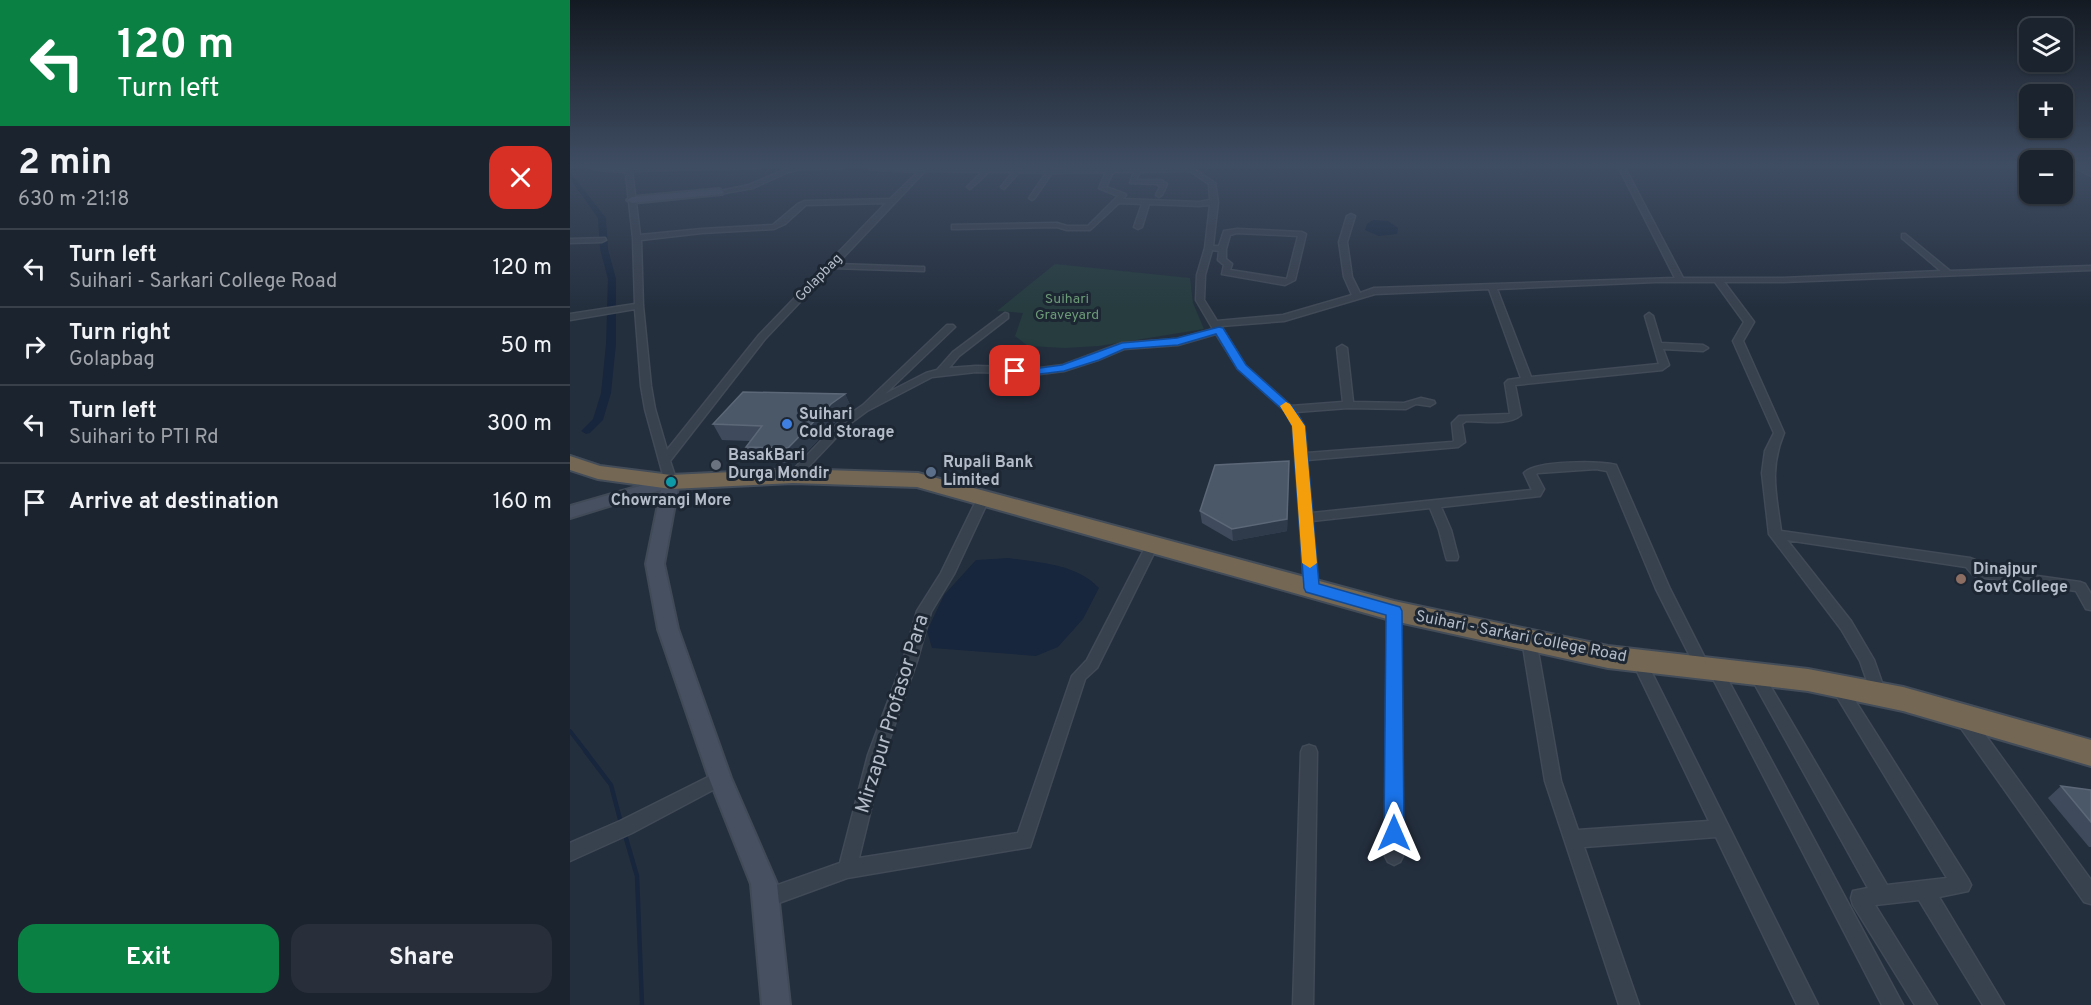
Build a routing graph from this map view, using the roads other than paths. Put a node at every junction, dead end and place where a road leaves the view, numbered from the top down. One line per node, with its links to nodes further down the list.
1 (634, 213): 12 (street)
2 (792, 213): 12 (street)
3 (880, 213): 17 (street, Golapbag)
4 (1105, 213): 9 (street)
5 (1143, 213): 10 (street)
6 (1213, 213): 15 (street)
7 (1645, 213): 22 (street)
8 (1352, 216): 24 (street)
9 (955, 227)
10 (1138, 227)
11 (1905, 236): 20 (street)
12 (637, 238): 25 (street)
13 (602, 240): 14 (street)
14 (570, 241)
15 (1209, 248): 16 (street); 30 (street)
16 (1222, 249): 16 (street)
17 (830, 266): 19 (street); 42 (street, Golapbag)
18 (2091, 268): 20 (street)
19 (921, 269)
20 (1949, 274): 21 (street)
21 (1717, 279): 22 (street); 48 (street)
22 (1680, 280): 23 (street)
23 (1492, 286): 24 (street); 35 (street)
24 (1358, 296): 30 (street)
25 (639, 306): 28 (street); 42 (street)
26 (1005, 315): 34 (street)
27 (1649, 316): 31 (street)
28 (570, 317)
29 (950, 327): 38 (street)
30 (1217, 327): 34 (street); 39 (street)
31 (1657, 346): 33 (street); 35 (street)
32 (1342, 348): 37 (street)
33 (1702, 348)
34 (940, 372): 38 (street)
35 (1527, 380): 40 (street)
36 (1430, 403): 37 (street)
37 (1348, 405): 39 (street)
38 (863, 409): 43 (street)
39 (1289, 409): 40 (street)
40 (1302, 457): 47 (street)
41 (570, 463): 42 (highway, Suihari - Sarkari College Road)
42 (668, 471): 43 (highway, Suihari - Sarkari College Road); 46 (street); 64 (street)
43 (793, 476): 44 (highway, Suihari - Sarkari College Road)
44 (983, 499): 49 (highway, Suihari - Sarkari College Road); 69 (street, Mirzapur Profasor Para)
45 (1434, 504): 47 (street); 50 (street); 57 (street)
46 (570, 512)
47 (1306, 518): 52 (street)
48 (1775, 534): 51 (street); 60 (street)
49 (1152, 546): 52 (highway, Suihari - Sarkari College Road); 69 (street)
50 (1452, 557)
51 (2086, 587): 53 (street)
52 (1311, 588): 54 (highway, Suihari - Sarkari College Road)
53 (2091, 605)
54 (1394, 611): 55 (highway, Suihari - Sarkari College Road); 68 (street)
55 (1528, 640): 56 (highway, Suihari - Sarkari College Road); 66 (street)
56 (1638, 661): 57 (highway, Suihari - Sarkari College Road); 65 (street)
57 (1709, 669): 58 (highway, Suihari - Sarkari College Road); 78 (street)
58 (1755, 674): 59 (highway, Suihari - Sarkari College Road); 72 (street)
59 (1838, 686): 60 (highway, Suihari - Sarkari College Road); 70 (street)
60 (1878, 694): 61 (highway, Suihari - Sarkari College Road)
61 (1961, 716): 63 (highway, Suihari - Sarkari College Road); 71 (street)
62 (1309, 752): 75 (street)
63 (2091, 753)
64 (720, 777): 67 (street); 73 (street)
65 (1722, 828): 66 (street); 77 (street)
66 (1573, 839): 76 (street)
67 (570, 852)
68 (1394, 856)
69 (847, 869): 73 (street)
70 (1924, 890): 72 (street); 80 (street)
71 (2091, 895)
72 (1883, 896): 79 (street)
73 (765, 899): 74 (street)
74 (776, 1005)
75 (1303, 1005)
76 (1629, 1005)
77 (1808, 1005)
78 (1893, 1005)
79 (1927, 1005)
80 (1994, 1005)

